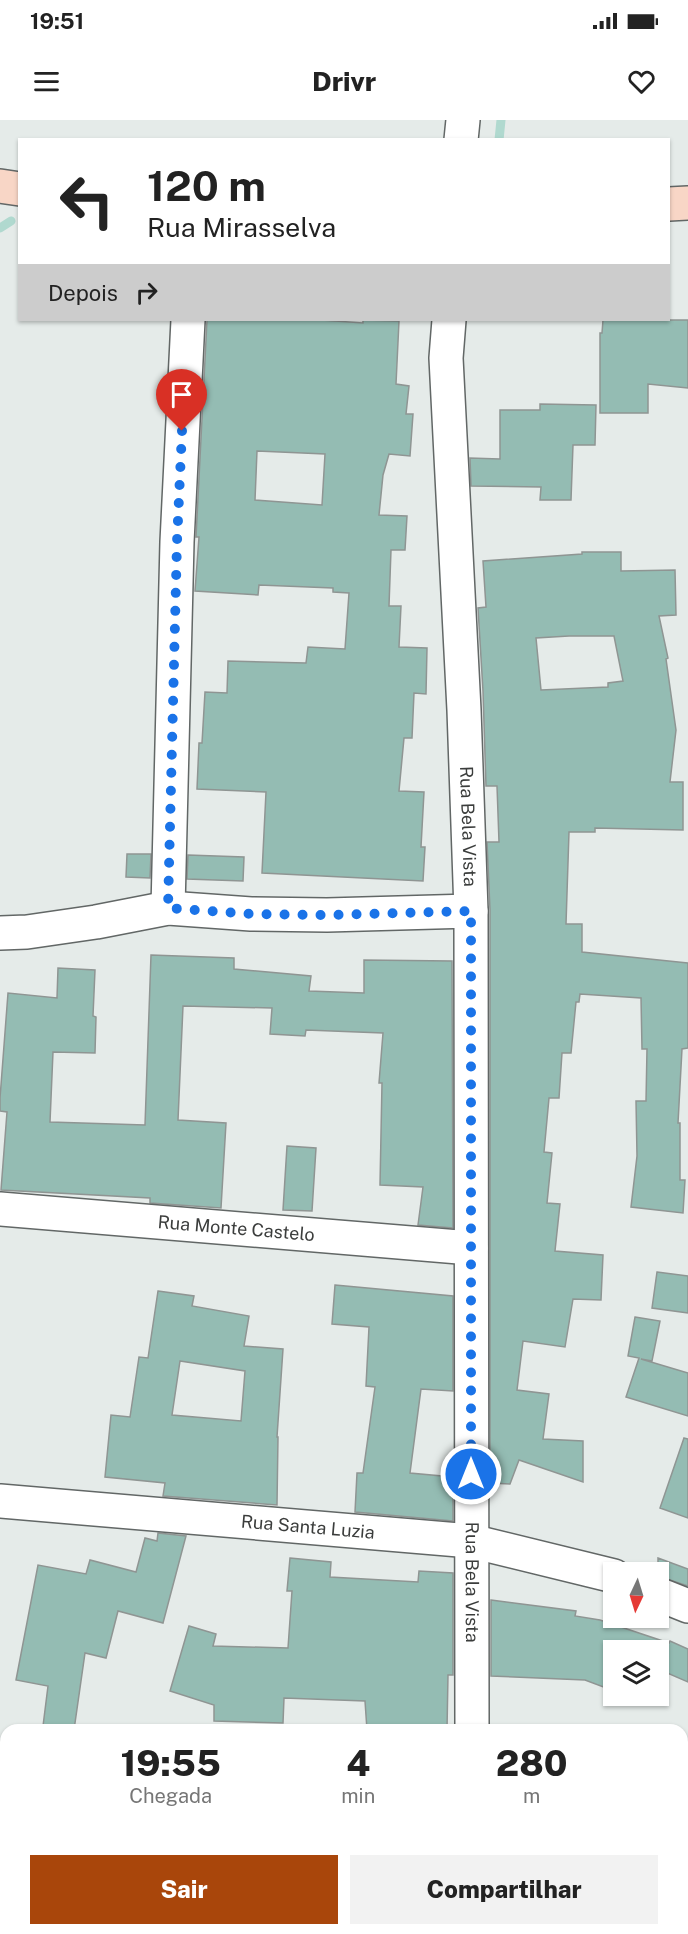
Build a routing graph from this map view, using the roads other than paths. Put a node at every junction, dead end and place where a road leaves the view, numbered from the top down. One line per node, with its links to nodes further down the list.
1 (463, 120): 2 (street)
2 (461, 138)
3 (0, 186): 4 (street)
4 (18, 189)
5 (688, 203): 6 (street)
6 (670, 204)
7 (188, 321): 9 (street)
8 (449, 321): 10 (street, Rua Bela Vista)
9 (168, 908): 10 (street); 11 (street)
10 (471, 911): 13 (street, Rua Bela Vista)
11 (0, 933)
12 (0, 1209): 13 (street, Rua Monte Castelo)
13 (471, 1248): 15 (street, Rua Bela Vista)
14 (0, 1502): 15 (street, Rua Santa Luzia)
15 (471, 1541): 16 (street, Rua Santa Luzia); 19 (street, Rua Bela Vista)
16 (603, 1573)
17 (669, 1598): 18 (street)
18 (688, 1606)
19 (472, 1724)

